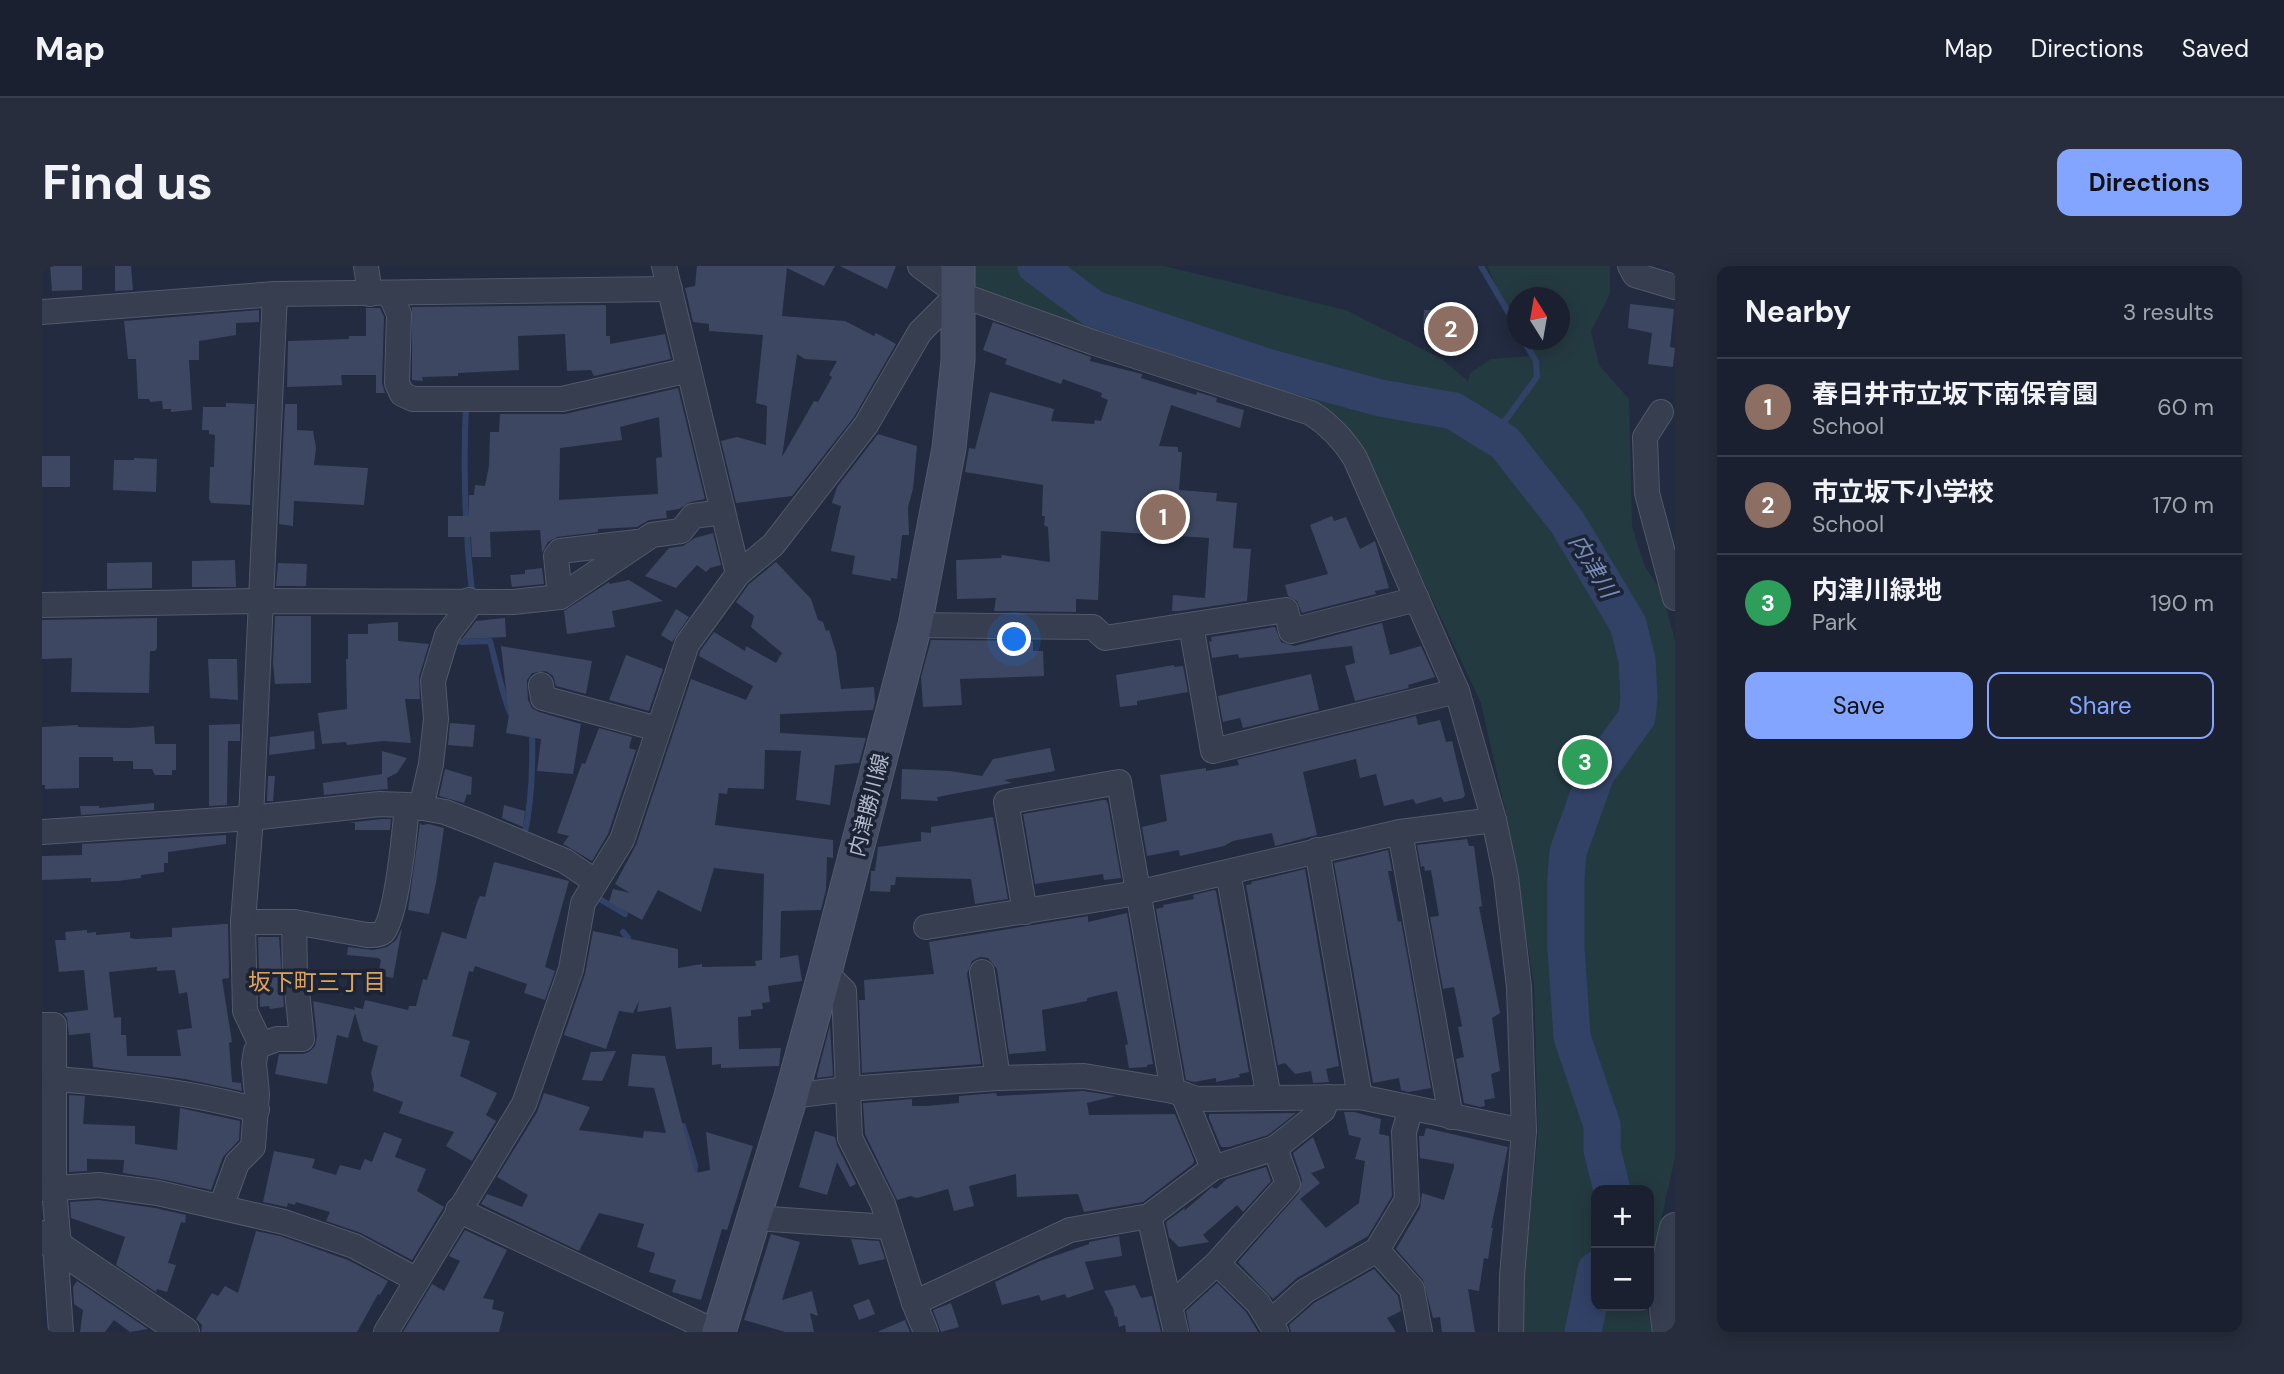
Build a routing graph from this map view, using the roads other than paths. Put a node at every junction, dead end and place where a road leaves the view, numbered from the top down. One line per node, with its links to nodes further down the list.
1 (366, 266): 8 (street)
2 (920, 266): 5 (street)
3 (1630, 266): 6 (street)
4 (667, 278): 8 (street); 10 (street)
5 (958, 280): 14 (street); 17 (street); 21 (main road, 内津勝川線)
6 (1671, 280)
7 (275, 294): 8 (street); 9 (street); 19 (street)
8 (380, 294): 10 (street)
9 (42, 312)
10 (689, 370): 12 (street)
11 (1661, 412): 16 (street)
12 (723, 512): 13 (street); 14 (street)
13 (644, 541): 15 (street); 15 (street)
14 (738, 574): 25 (street)
15 (560, 597): 18 (street)
16 (1675, 597)
17 (1417, 599): 22 (street); 24 (street)
18 (470, 600): 19 (street); 26 (street)
19 (261, 601): 20 (street); 27 (street)
20 (42, 605)
21 (915, 625): 22 (street); 39 (main road, 内津勝川線)
22 (1191, 625): 24 (street)
23 (541, 685): 25 (street)
24 (1457, 691): 28 (street)
25 (658, 729): 33 (street)
26 (414, 806): 27 (street); 33 (street); 37 (street)
27 (251, 818): 29 (street); 36 (street)
28 (1494, 820): 30 (street); 54 (street)
29 (42, 832)
30 (1400, 832): 31 (street); 53 (street)
31 (1317, 850): 32 (street); 49 (street)
32 (1228, 872): 34 (street); 50 (street)
33 (596, 882): 59 (street)
34 (1138, 892): 35 (street); 35 (street); 46 (street)
35 (1025, 912): 38 (street)
36 (243, 922): 37 (street); 42 (street)
37 (293, 922): 42 (street)
38 (926, 927)
39 (825, 972): 45 (street); 47 (main road, 内津勝川線)
40 (982, 972): 43 (street)
41 (42, 1025): 44 (street)
42 (261, 1045): 52 (street)
43 (998, 1078): 45 (street); 46 (street)
44 (55, 1079): 52 (street); 57 (street)
45 (847, 1089): 47 (street); 62 (street)
46 (1178, 1093): 50 (street); 56 (street)
47 (791, 1096): 61 (main road, 内津勝川線)
48 (1328, 1097): 49 (street); 50 (street); 55 (street)
49 (1360, 1097): 51 (street)
50 (1269, 1098)
51 (1411, 1108): 53 (street); 65 (street)
52 (257, 1110): 58 (street)
53 (1451, 1116): 54 (street)
54 (1524, 1131): 78 (street)
55 (1275, 1147): 56 (street); 66 (street)
56 (1213, 1168): 60 (street)
57 (48, 1189): 58 (street); 64 (street)
58 (221, 1207): 67 (street)
59 (458, 1210): 67 (street); 74 (street)
60 (1149, 1216): 68 (street); 69 (street)
61 (754, 1218): 62 (street); 74 (main road, 内津勝川線)
62 (889, 1227): 68 (street)
63 (1675, 1228): 79 (street)
64 (52, 1243): 71 (street); 72 (street)
65 (1377, 1250): 70 (street); 77 (street)
66 (1217, 1263): 69 (street); 70 (street)
67 (417, 1280): 73 (street)
68 (914, 1303): 75 (street)
69 (1170, 1306): 76 (street)
70 (1273, 1327)
71 (61, 1332)
72 (184, 1332)
73 (386, 1332)
74 (717, 1332)
75 (926, 1332)
76 (1176, 1332)
77 (1420, 1332)
78 (1511, 1332)
79 (1668, 1332)

